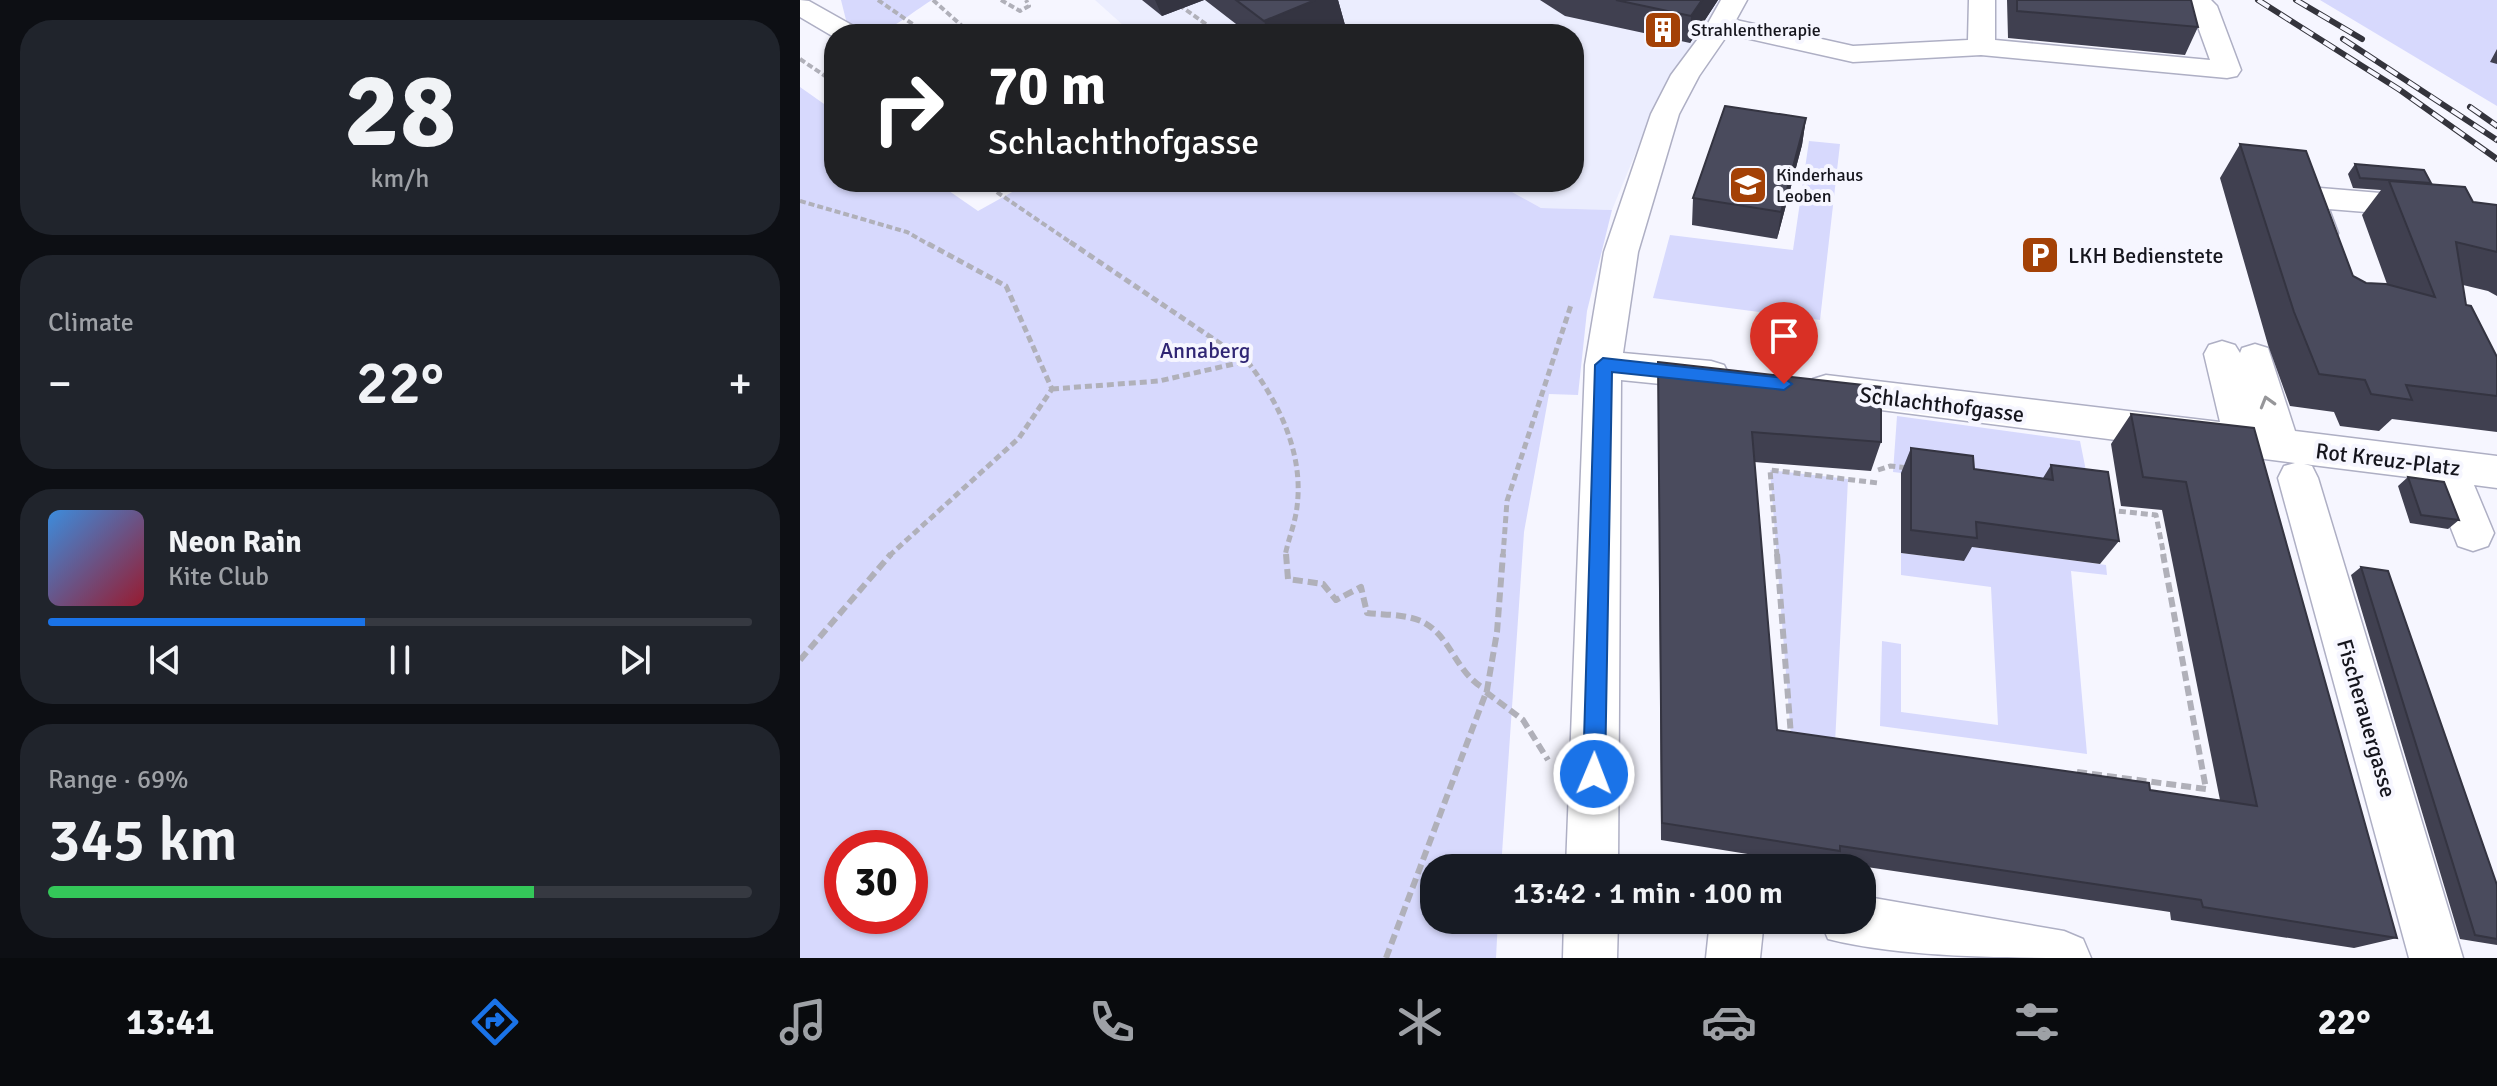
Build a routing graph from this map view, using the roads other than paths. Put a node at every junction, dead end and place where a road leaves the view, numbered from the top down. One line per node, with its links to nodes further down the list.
1 (1982, 0): 6 (street)
2 (2141, 0): 6 (street)
3 (800, 6): 5 (street)
4 (1728, 12): 6 (street); 10 (street)
5 (834, 18)
6 (1981, 47)
7 (2497, 238): 8 (street)
8 (2334, 263)
9 (2238, 356): 13 (street, Fischerauergasse)
10 (1603, 365): 11 (street); 17 (street)
11 (1752, 380)
12 (1795, 385): 13 (street, Schlachthofgasse)
13 (2274, 455): 14 (street, Rot Kreuz-Platz); 25 (street, Fischerauergasse)
14 (2446, 466): 15 (street, Rot Kreuz-Platz); 16 (street)
15 (2497, 472)
16 (2473, 533)
17 (1592, 854)
18 (1876, 926): 21 (street)
19 (1591, 934): 22 (street)
20 (1736, 934): 23 (street)
21 (2004, 953): 24 (street)
22 (1590, 958)
23 (1733, 958)
24 (2064, 958)
25 (2436, 958)

